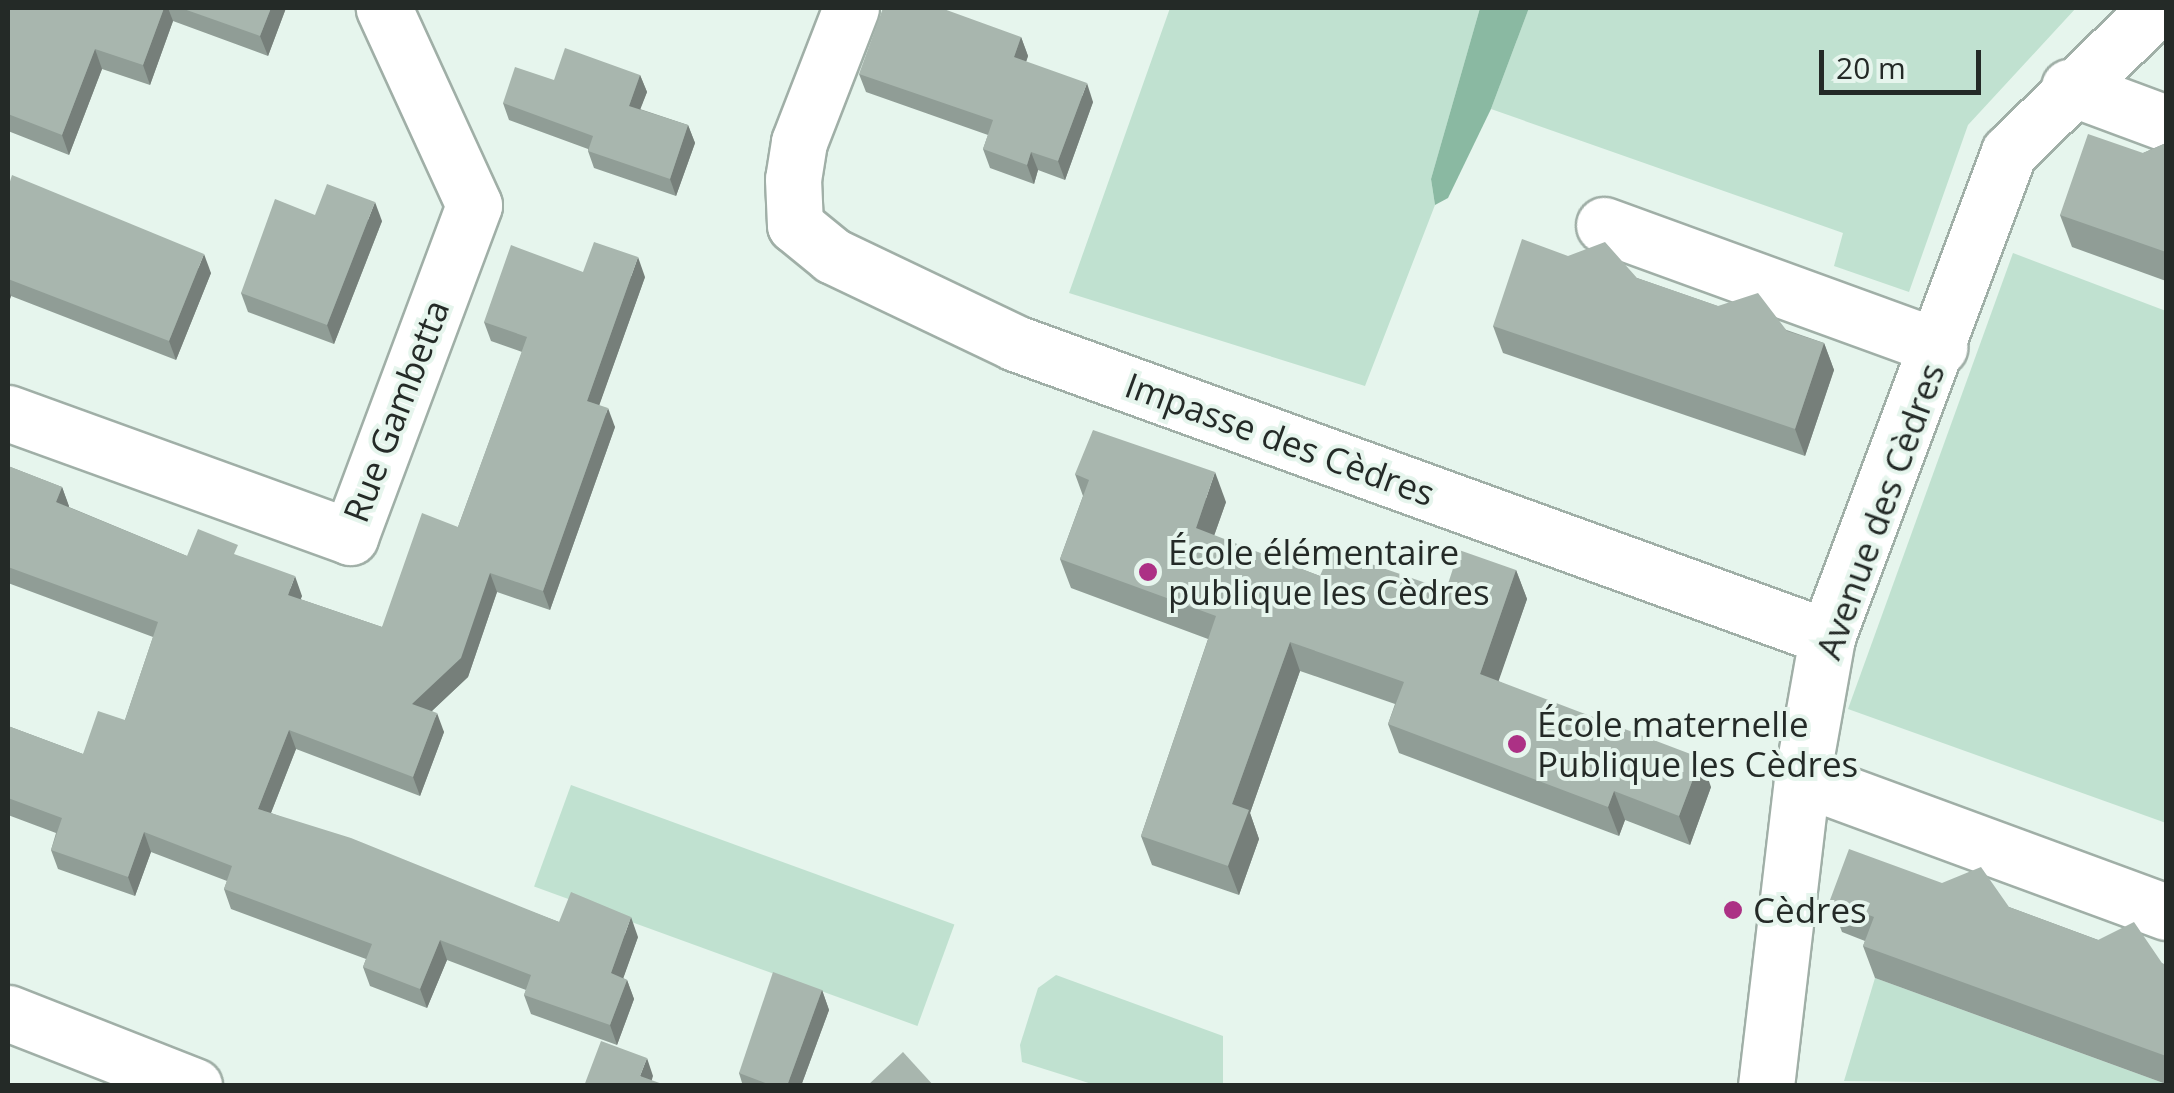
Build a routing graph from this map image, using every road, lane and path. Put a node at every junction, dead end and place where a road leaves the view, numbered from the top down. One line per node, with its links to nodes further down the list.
1 (384, 8): 8 (street, Rue Gambetta)
2 (851, 8): 9 (street, Impasse des Cèdres)
3 (2157, 8): 4 (street, Avenue des Cèdres)
4 (2069, 87): 5 (street); 7 (street, Avenue des Cèdres)
5 (2166, 123)
6 (1604, 225): 7 (street)
7 (1940, 347): 9 (street, Avenue des Cèdres)
8 (8, 413)
9 (1828, 637): 10 (street, Avenue des Cèdres)
10 (1802, 778): 11 (street); 15 (street, Avenue des Cèdres)
11 (2166, 912)
12 (8, 1014): 13 (street)
13 (74, 1064): 14 (street)
14 (194, 1086)
15 (1766, 1086)

